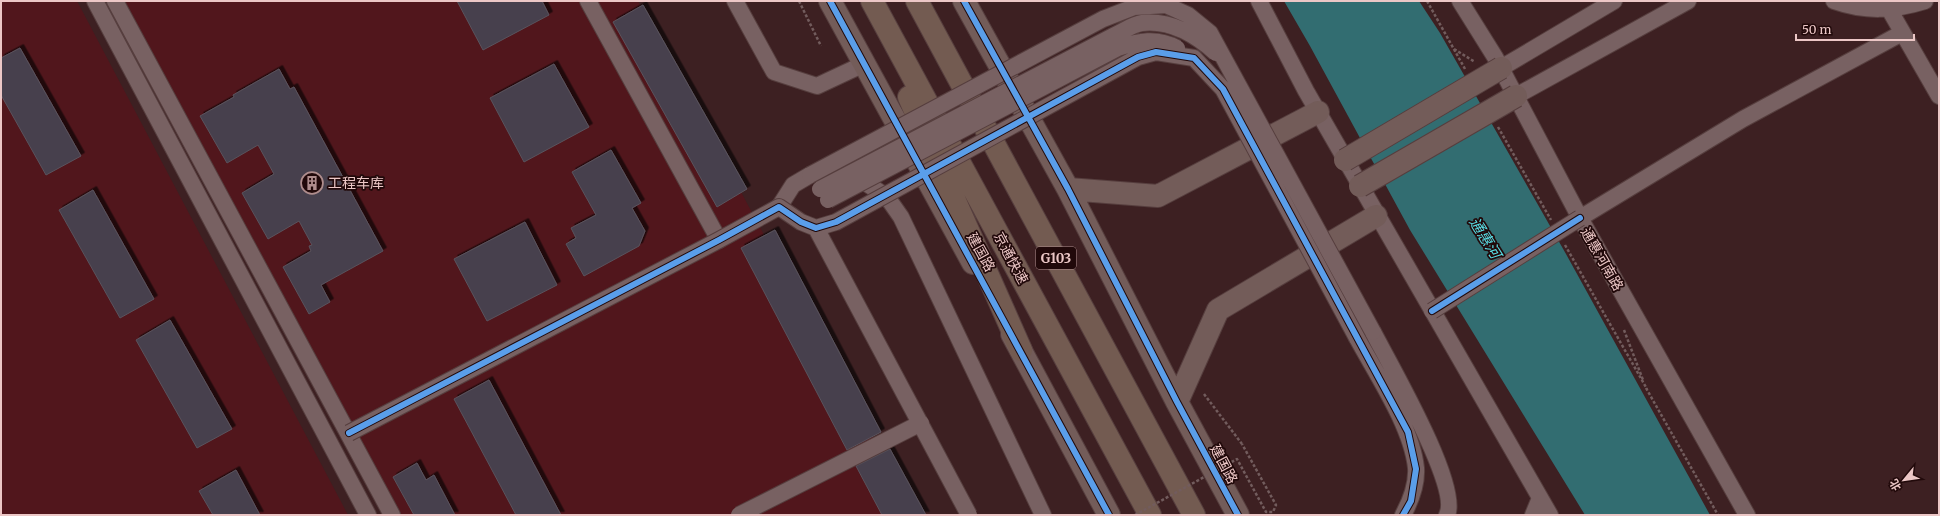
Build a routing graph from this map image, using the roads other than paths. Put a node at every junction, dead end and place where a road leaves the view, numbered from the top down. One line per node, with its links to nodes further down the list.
1 (95, 1): 41 (street)
2 (115, 1): 38 (street)
3 (588, 1): 33 (street)
4 (735, 1): 19 (street)
5 (830, 1): 19 (main road, 建国路)
6 (866, 1): 35 (highway)
7 (872, 1): 47 (highway, 京通快速 / G103)
8 (917, 1): 48 (highway, G103)
9 (964, 1): 28 (main road, 建国路)
10 (1259, 1): 24 (street)
11 (1460, 1): 21 (street, 通惠河南路)
12 (1614, 1): 21 (street)
13 (1688, 1): 22 (street)
14 (1834, 1): 16 (street)
15 (1925, 1): 16 (street)
16 (1889, 9): 17 (street)
17 (1902, 33): 23 (street); 31 (street)
18 (1194, 58): 26 (street, bridge); 32 (street, bridge); 50 (street, bridge)
19 (864, 64): 35 (main road, 建国路)
20 (1227, 64): 26 (street, bridge); 29 (street, bridge); 40 (street, bridge)
21 (1499, 65): 22 (street, 通惠河南路); 25 (main road, bridge)
22 (1516, 96): 27 (main road, bridge); 31 (street, 通惠河南路)
23 (1939, 96)
24 (1318, 112): 25 (street); 28 (main road)
25 (1345, 160): 27 (street)
26 (863, 181): 45 (street, bridge)
27 (1360, 186): 30 (street)
28 (1068, 189): 36 (main road, 建国路)
29 (779, 207): 32 (street, bridge); 33 (street, bridge)
30 (1376, 216): 34 (street); 36 (main road)
31 (1580, 218): 34 (street, bridge); 53 (street, 通惠河南路)
32 (816, 228): 37 (street, bridge)
33 (719, 240): 38 (street, bridge)
34 (1432, 310): 39 (street)
35 (1021, 350): 46 (main road, 建国路)
36 (1177, 402): 49 (main road, 建国路)
37 (920, 423): 43 (street, bridge); 44 (street, bridge)
38 (349, 433): 42 (street)
39 (1540, 498): 51 (street); 52 (street)
40 (1450, 514)
41 (368, 515)
42 (392, 515)
43 (739, 515)
44 (969, 515)
45 (1043, 515)
46 (1109, 515)
47 (1150, 515)
48 (1194, 515)
49 (1238, 515)
50 (1403, 515)
51 (1533, 515)
52 (1550, 515)
53 (1748, 515)

